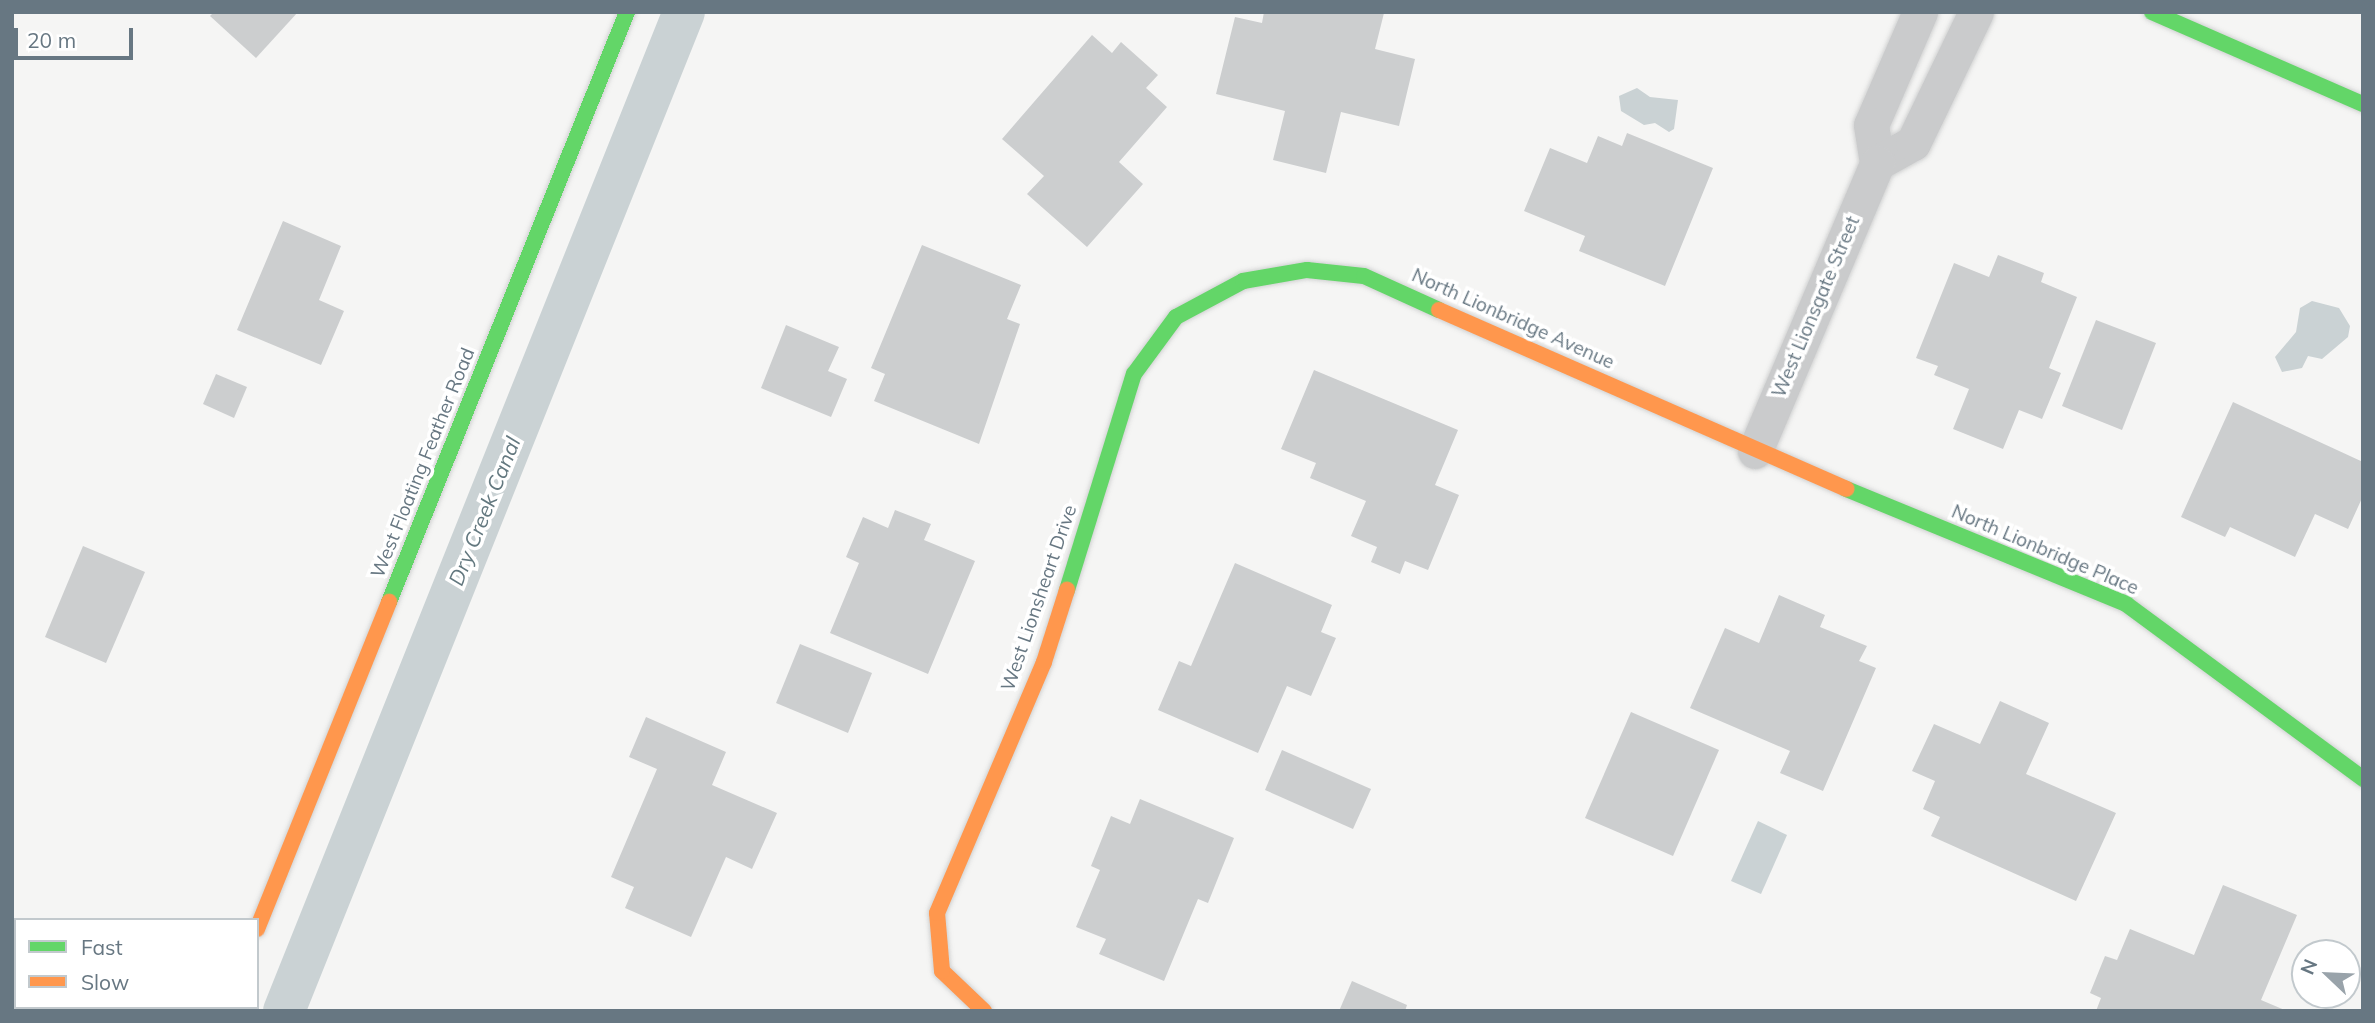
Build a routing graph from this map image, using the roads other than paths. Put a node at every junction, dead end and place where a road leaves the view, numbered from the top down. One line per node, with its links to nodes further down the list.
1 (627, 12): 10 (street, West Floating Feather Road)
2 (1920, 12): 6 (street)
3 (1976, 12): 6 (street)
4 (2152, 12): 5 (street)
5 (2363, 104)
6 (1877, 163): 8 (street, West Lionsgate Street)
7 (1243, 281): 8 (street, North Lionbridge Avenue); 11 (street, West Lionsheart Drive)
8 (1755, 451): 9 (street, North Lionbridge Place)
9 (2363, 779)
10 (259, 924)
11 (984, 1011)

